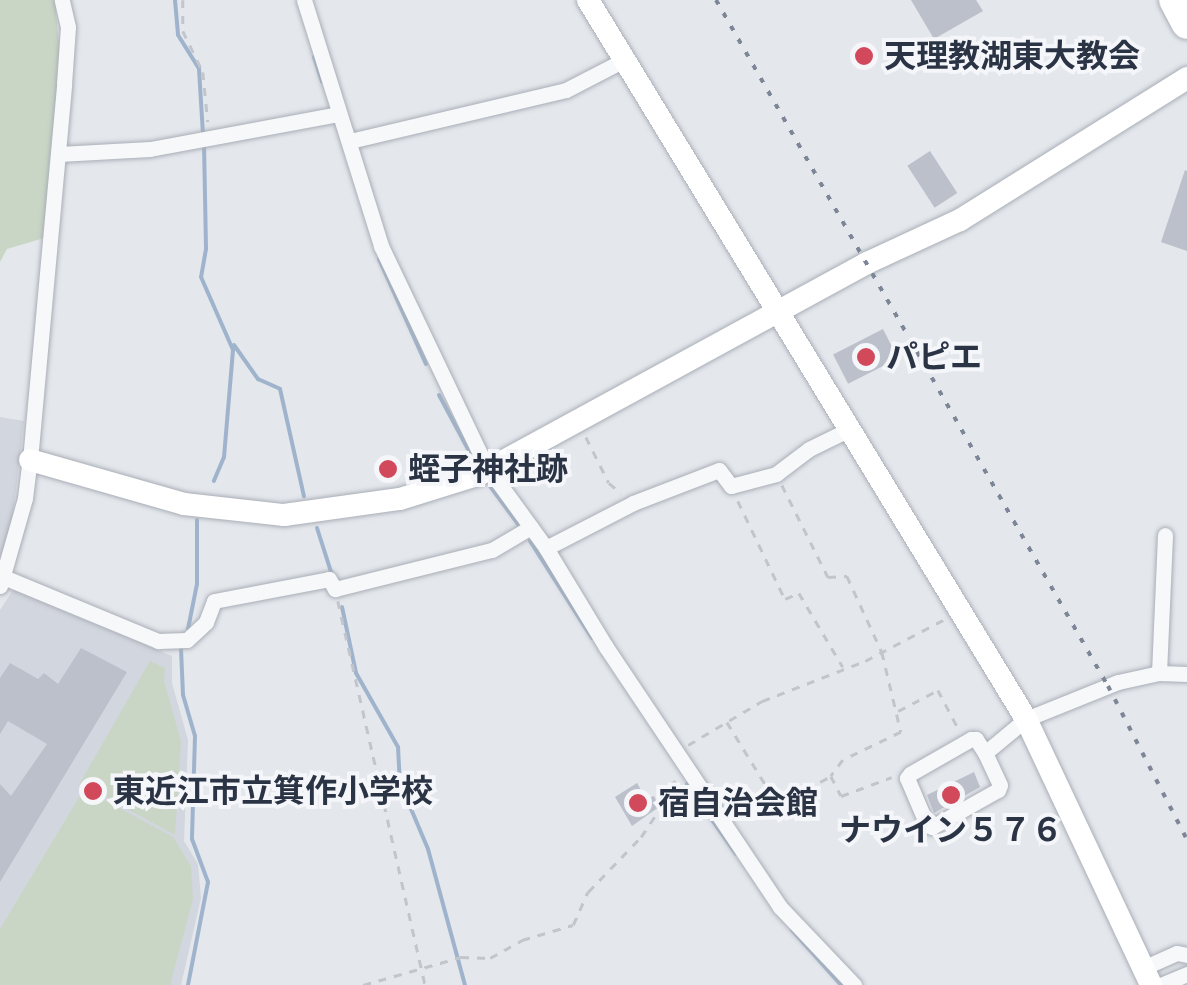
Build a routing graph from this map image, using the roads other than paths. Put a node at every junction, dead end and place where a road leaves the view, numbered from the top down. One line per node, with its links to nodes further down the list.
1 (62, 0): 10 (street)
2 (304, 0): 8 (street)
3 (588, 0): 6 (street)
4 (1174, 0): 5 (highway)
5 (1187, 24)
6 (624, 60): 9 (street); 11 (street)
7 (1187, 78): 11 (street)
8 (338, 114): 9 (street); 10 (street)
9 (350, 141): 14 (street)
10 (59, 154): 13 (street)
11 (780, 314): 12 (street); 14 (street)
12 (850, 429): 17 (street); 21 (street)
13 (30, 460): 14 (street); 18 (street)
14 (489, 470): 15 (street)
15 (531, 527): 17 (street); 18 (street)
16 (1165, 535): 19 (street)
17 (546, 548): 26 (street)
18 (3, 582)
19 (1159, 673): 20 (street); 21 (street)
20 (1187, 674)
21 (1026, 719): 22 (street); 25 (street)
22 (985, 753): 22 (street)
23 (1187, 955): 25 (street)
24 (1187, 974): 27 (street)
25 (1147, 977)
26 (854, 985)
27 (1161, 985)

